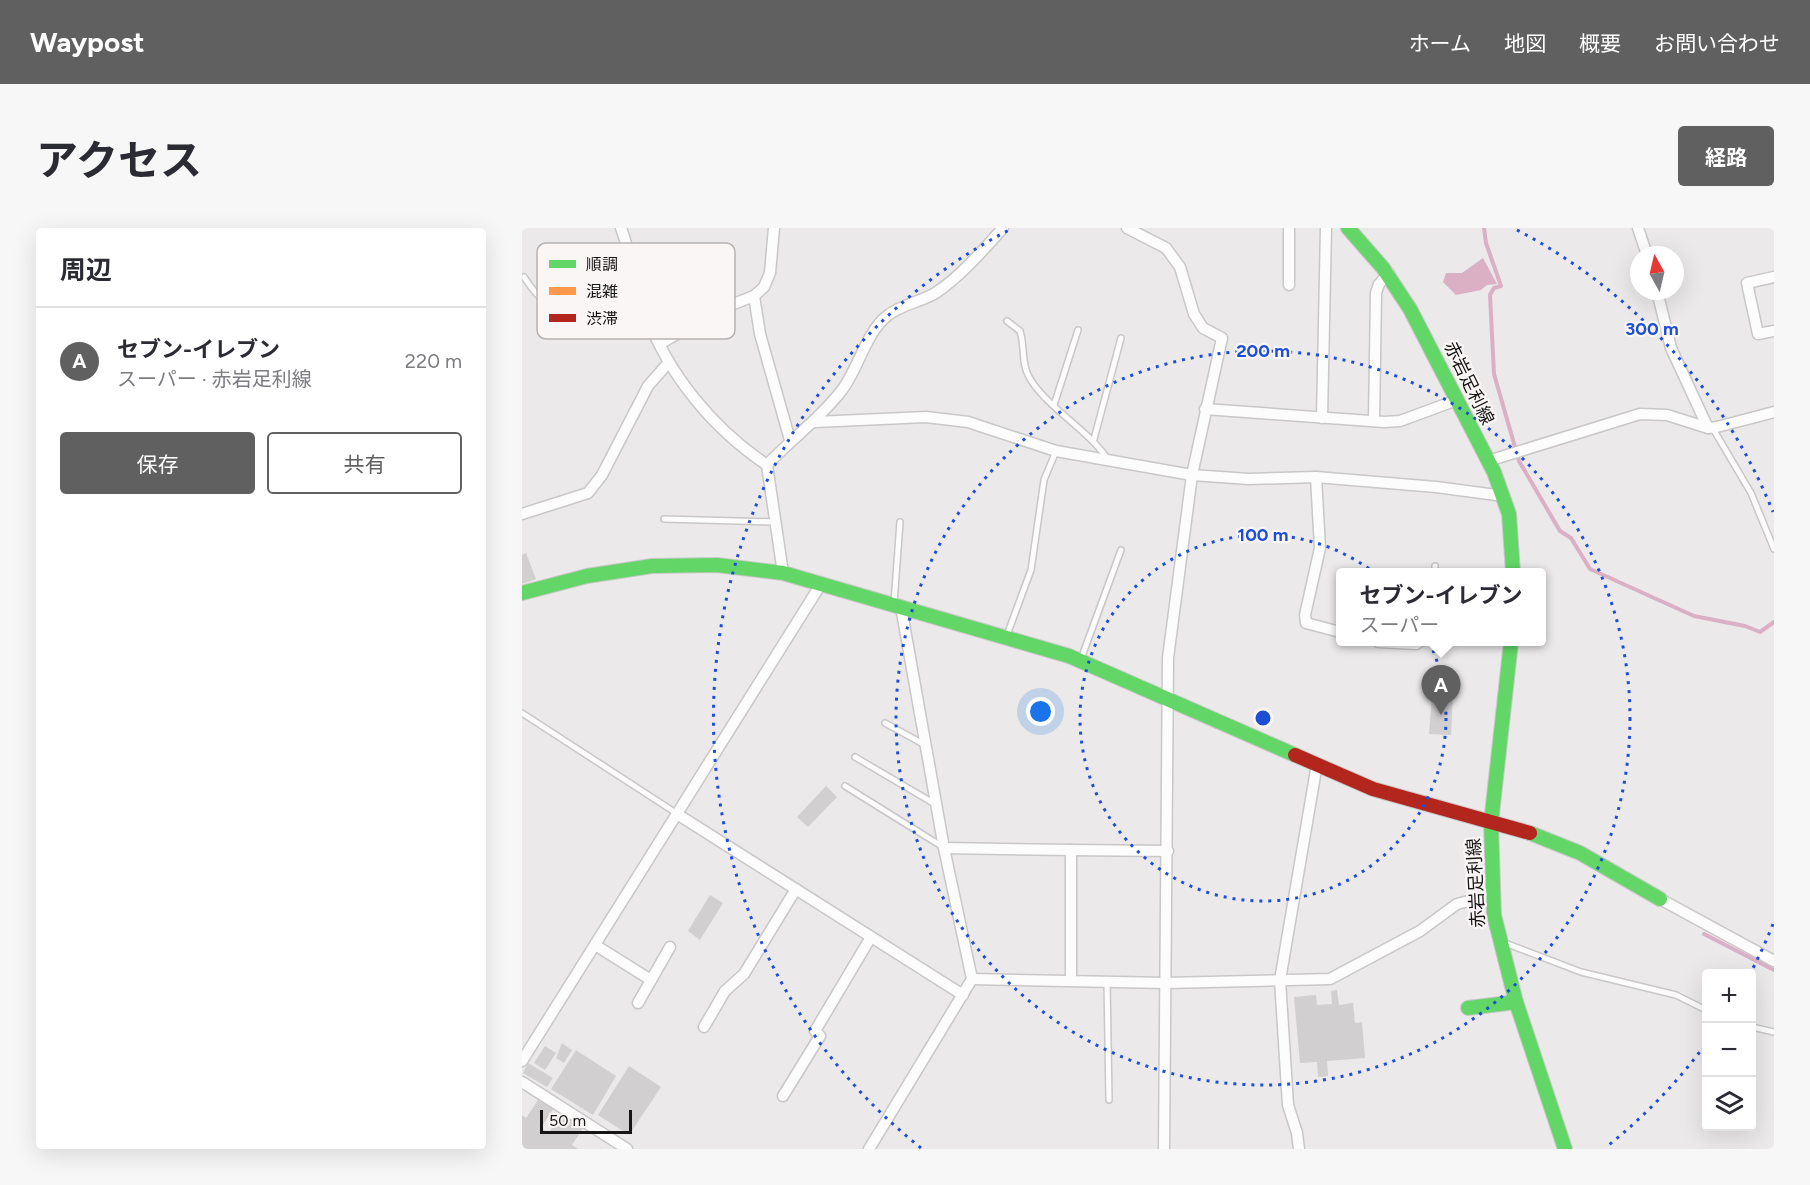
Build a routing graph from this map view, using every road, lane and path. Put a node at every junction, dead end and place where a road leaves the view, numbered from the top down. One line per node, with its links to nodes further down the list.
1 (621, 228): 9 (street)
2 (774, 228): 16 (street)
3 (1003, 228): 33 (street)
4 (1127, 228): 29 (street)
5 (1289, 228): 14 (street)
6 (1326, 228): 31 (street)
7 (1348, 228): 11 (street, 赤岩足利線)
8 (1638, 228): 10 (street)
9 (625, 243)
10 (1644, 246)
11 (1389, 273): 27 (street, 赤岩足利線); 32 (street)
12 (524, 277): 15 (lane)
13 (1774, 277): 21 (street)
14 (1289, 285)
15 (537, 293)
16 (754, 296): 18 (street); 35 (street)
17 (1659, 300): 34 (street)
18 (735, 303)
19 (1007, 321): 28 (lane)
20 (1078, 330): 28 (lane)
21 (1774, 331)
22 (1121, 338): 36 (lane)
23 (658, 339): 25 (street)
24 (669, 339): 25 (street)
25 (660, 344): 26 (street)
26 (669, 362): 40 (street); 44 (street)
27 (1457, 400): 32 (street); 39 (street, 赤岩足利線)
28 (1054, 405): 36 (lane)
29 (1205, 409): 31 (street); 41 (street)
30 (1774, 412): 34 (street)
31 (1322, 417): 32 (street)
32 (1374, 421)
33 (815, 422): 35 (street); 37 (street)
34 (1710, 427): 39 (street); 48 (lane)
35 (790, 440): 40 (street)
36 (1094, 440): 38 (lane)
37 (1056, 451): 38 (street); 56 (lane)
38 (1107, 458): 41 (street)
39 (1488, 460): 43 (street, 赤岩足利線)
40 (767, 465): 46 (street)
41 (1192, 475): 42 (street); 59 (street)
42 (1316, 477): 43 (street); 55 (street)
43 (1504, 496): 50 (street, 赤岩足利線)
44 (522, 514)
45 (664, 519): 46 (lane)
46 (776, 522): 51 (street)
47 (900, 522): 54 (lane)
48 (1774, 549)
49 (1121, 550): 58 (lane)
50 (1513, 568)
51 (783, 573): 52 (street); 53 (street)
52 (821, 584): 54 (street); 67 (street)
53 (522, 593)
54 (898, 606): 56 (street); 62 (street)
55 (1336, 631)
56 (1006, 636): 58 (street)
57 (1510, 646): 68 (street, 赤岩足利線)
58 (1081, 660): 59 (street)
59 (1170, 698): 64 (street); 71 (street)
60 (522, 712): 67 (lane)
61 (885, 723): 62 (lane)
62 (926, 746): 66 (street)
63 (855, 757): 66 (lane)
64 (1317, 764): 68 (street); 83 (street)
65 (845, 786): 69 (lane)
66 (936, 805): 69 (street)
67 (677, 814): 72 (street); 77 (street)
68 (1491, 824): 73 (street, 赤岩足利線); 74 (street)
69 (944, 848): 70 (street); 80 (street)
70 (1071, 850): 71 (street); 82 (street)
71 (1168, 851): 85 (street)
72 (796, 889): 75 (street); 91 (street)
73 (1492, 895): 76 (street, 赤岩足利線); 83 (street)
74 (1660, 899): 79 (street)
75 (871, 937): 86 (street); 96 (street)
76 (1498, 940): 87 (street, 赤岩足利線); 90 (lane)
77 (595, 945): 81 (street); 94 (street)
78 (670, 947): 81 (street)
79 (1774, 961)
80 (972, 979): 82 (street); 86 (street)
81 (651, 980): 88 (street)
82 (1071, 980): 84 (street)
83 (1280, 980): 85 (street); 101 (street)
84 (1107, 981): 85 (street); 97 (lane)
85 (1166, 983): 100 (street)
86 (963, 995): 99 (street)
87 (1516, 1002): 89 (street); 102 (street, 赤岩足利線)
88 (638, 1003)
89 (1468, 1008)
90 (1702, 1008)
91 (703, 1027)
92 (1756, 1027): 93 (lane)
93 (1774, 1029)
94 (522, 1061)
95 (522, 1082): 98 (street)
96 (783, 1096)
97 (1109, 1101)
98 (627, 1149)
99 (869, 1149)
100 (1164, 1149)
101 (1299, 1149)
102 (1565, 1149)

